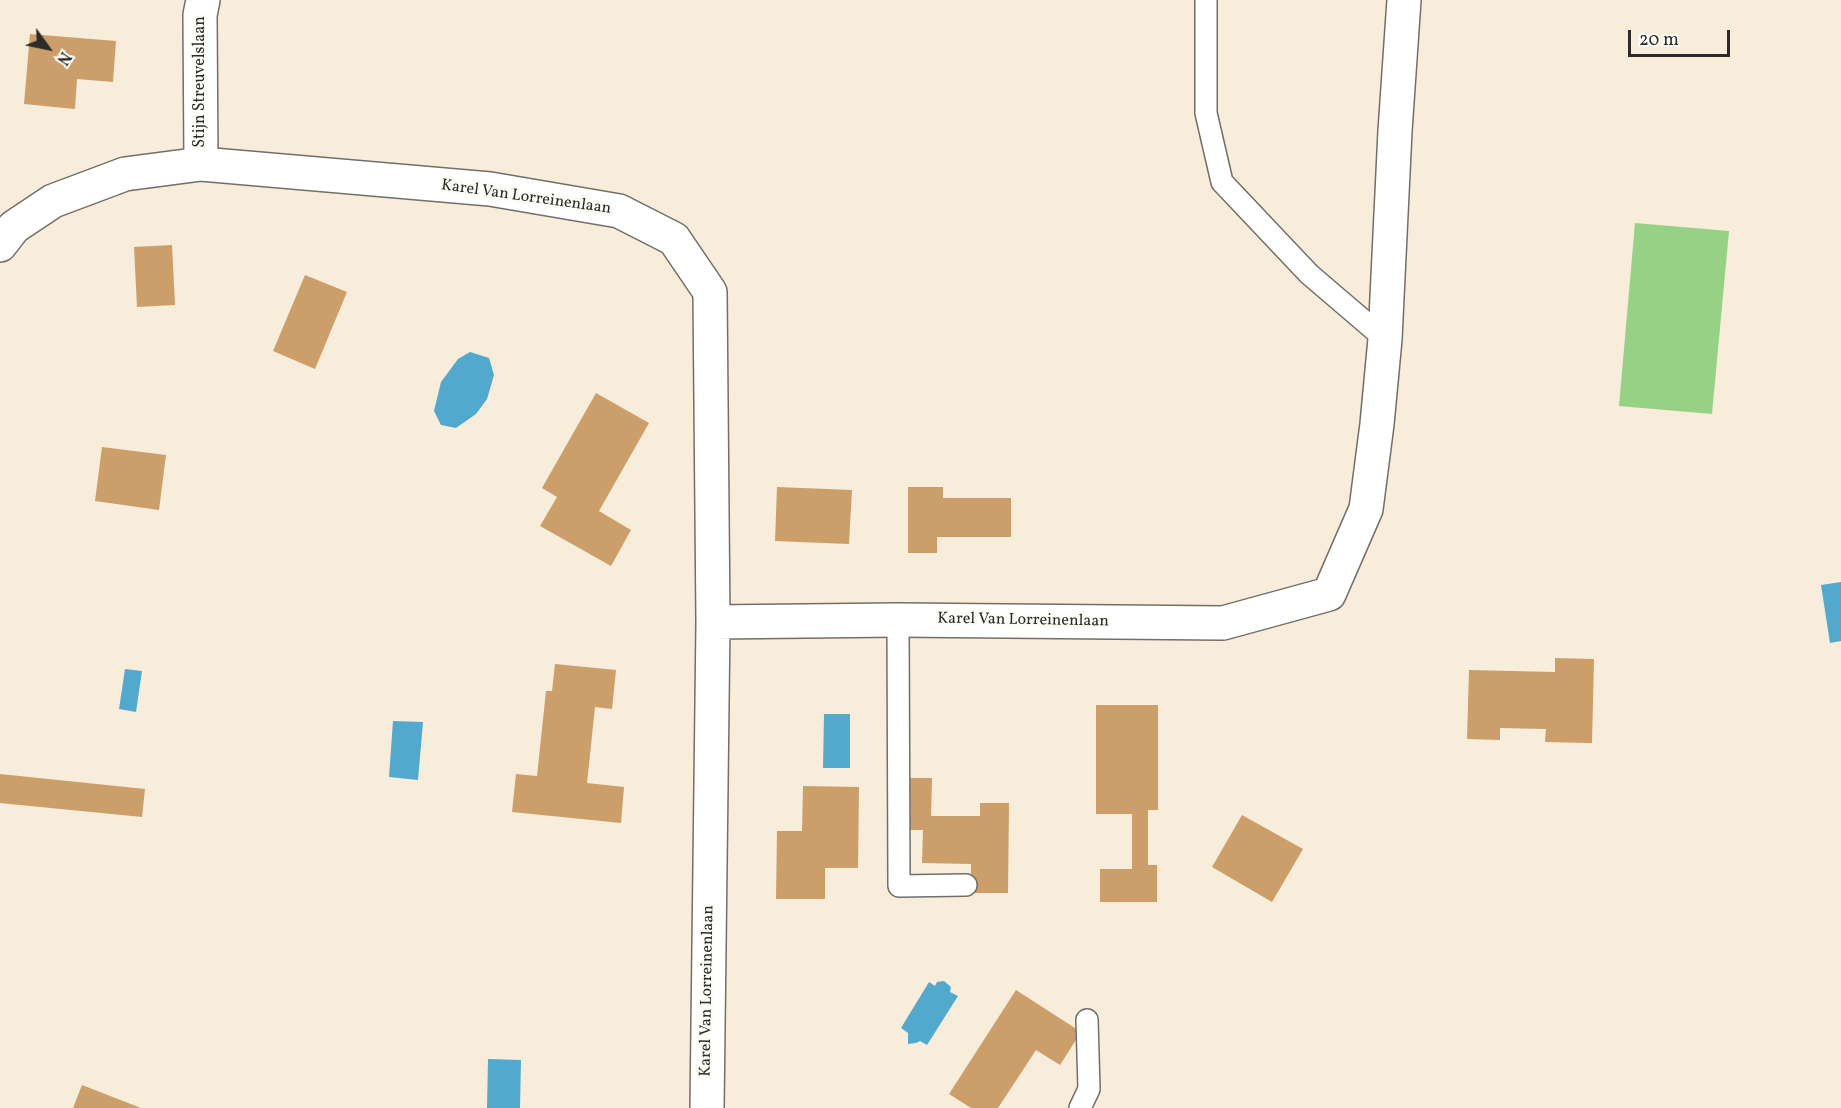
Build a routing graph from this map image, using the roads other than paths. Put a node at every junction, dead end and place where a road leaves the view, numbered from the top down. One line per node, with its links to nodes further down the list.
1 (203, 0): 4 (street, Stijn Streuvelslaan)
2 (1206, 0): 6 (lane)
3 (1404, 0): 6 (street)
4 (201, 164): 5 (street, Karel Van Lorreinenlaan); 8 (street, Karel Van Lorreinenlaan)
5 (5, 228)
6 (1385, 339): 7 (street, Karel Van Lorreinenlaan)
7 (898, 620): 8 (street, Karel Van Lorreinenlaan); 9 (lane)
8 (713, 622): 11 (street, Karel Van Lorreinenlaan)
9 (966, 885)
10 (1087, 1020): 12 (lane)
11 (706, 1108)
12 (1080, 1108)

